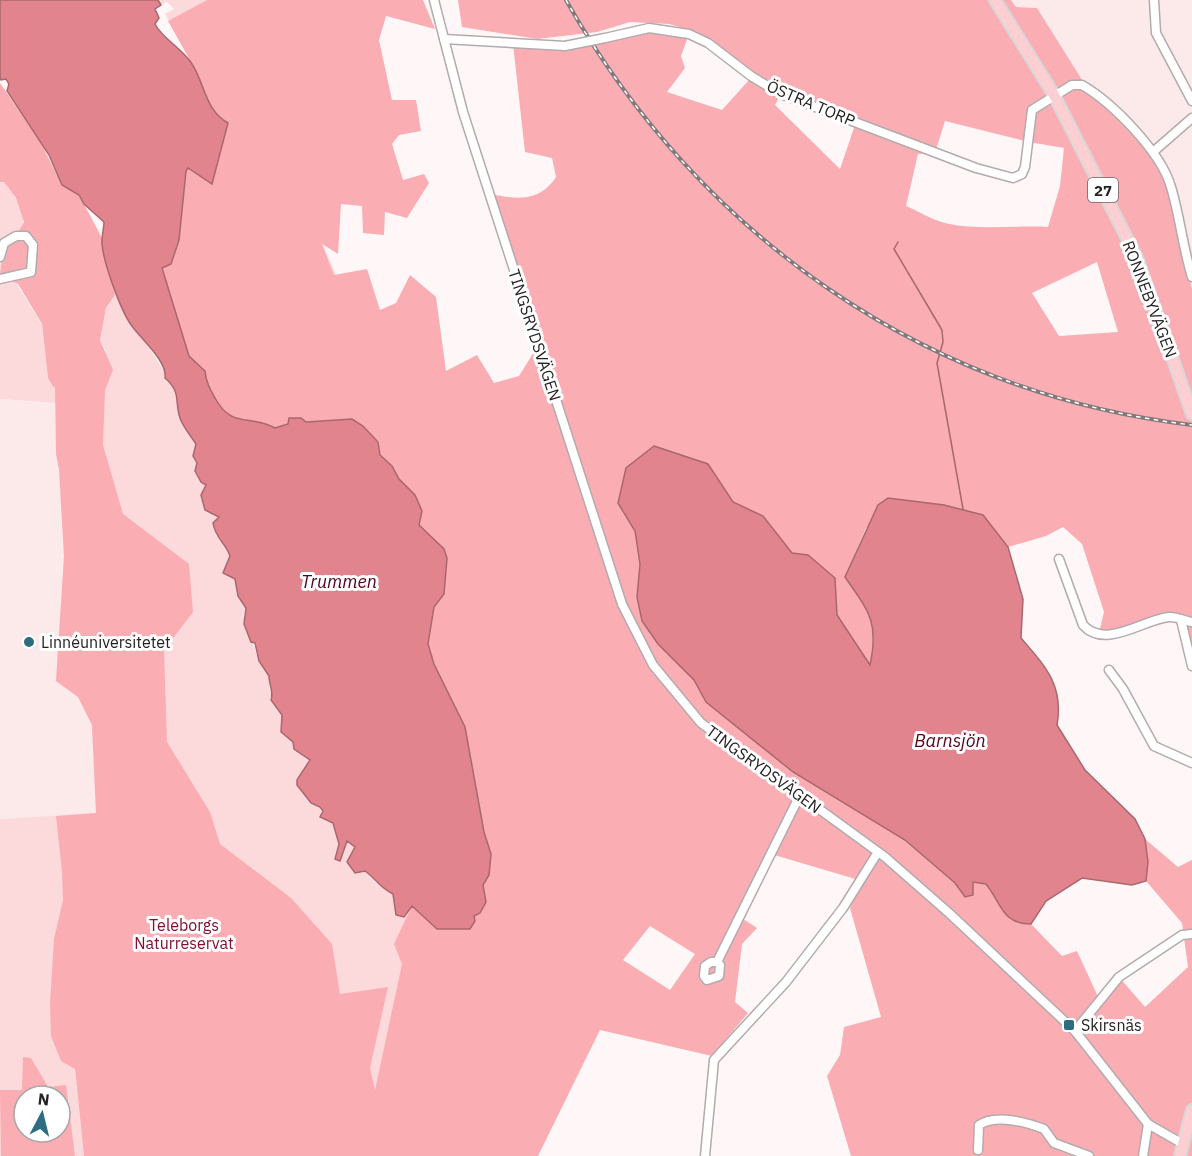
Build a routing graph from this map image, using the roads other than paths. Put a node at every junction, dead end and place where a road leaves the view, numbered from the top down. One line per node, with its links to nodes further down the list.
1 (434, 0): 4 (street, TINGSRYDSVÄGEN)
2 (995, 0): 5 (main road, RONNEBYVÄGEN / 27)
3 (1154, 0): 6 (street)
4 (444, 39): 5 (street, ÖSTRA TORP, bridge); 19 (street, TINGSRYDSVÄGEN)
5 (1054, 95): 8 (street); 12 (main road, RONNEBYVÄGEN / 27)
6 (1192, 101)
7 (1192, 118): 8 (street)
8 (1153, 152): 10 (street)
9 (0, 257): 11 (street)
10 (1192, 277)
11 (0, 279)
12 (1192, 414)
13 (1059, 559): 14 (street)
14 (1181, 620): 15 (street); 16 (street)
15 (1192, 622)
16 (1192, 666)
17 (1108, 670): 18 (street)
18 (1192, 763)
19 (803, 799): 20 (street, TINGSRYDSVÄGEN); 22 (street)
20 (878, 852): 23 (street, TINGSRYDSVÄGEN); 28 (street)
21 (1192, 934): 23 (street)
22 (717, 962)
23 (1075, 1031): 25 (street, TINGSRYDSVÄGEN)
24 (1192, 1110): 26 (main road)
25 (1148, 1124): 26 (street, TINGSRYDSVÄGEN); 30 (street)
26 (1183, 1144): 31 (main road)
27 (978, 1150): 29 (street)
28 (705, 1156)
29 (1089, 1156)
30 (1143, 1156)
31 (1180, 1156)

